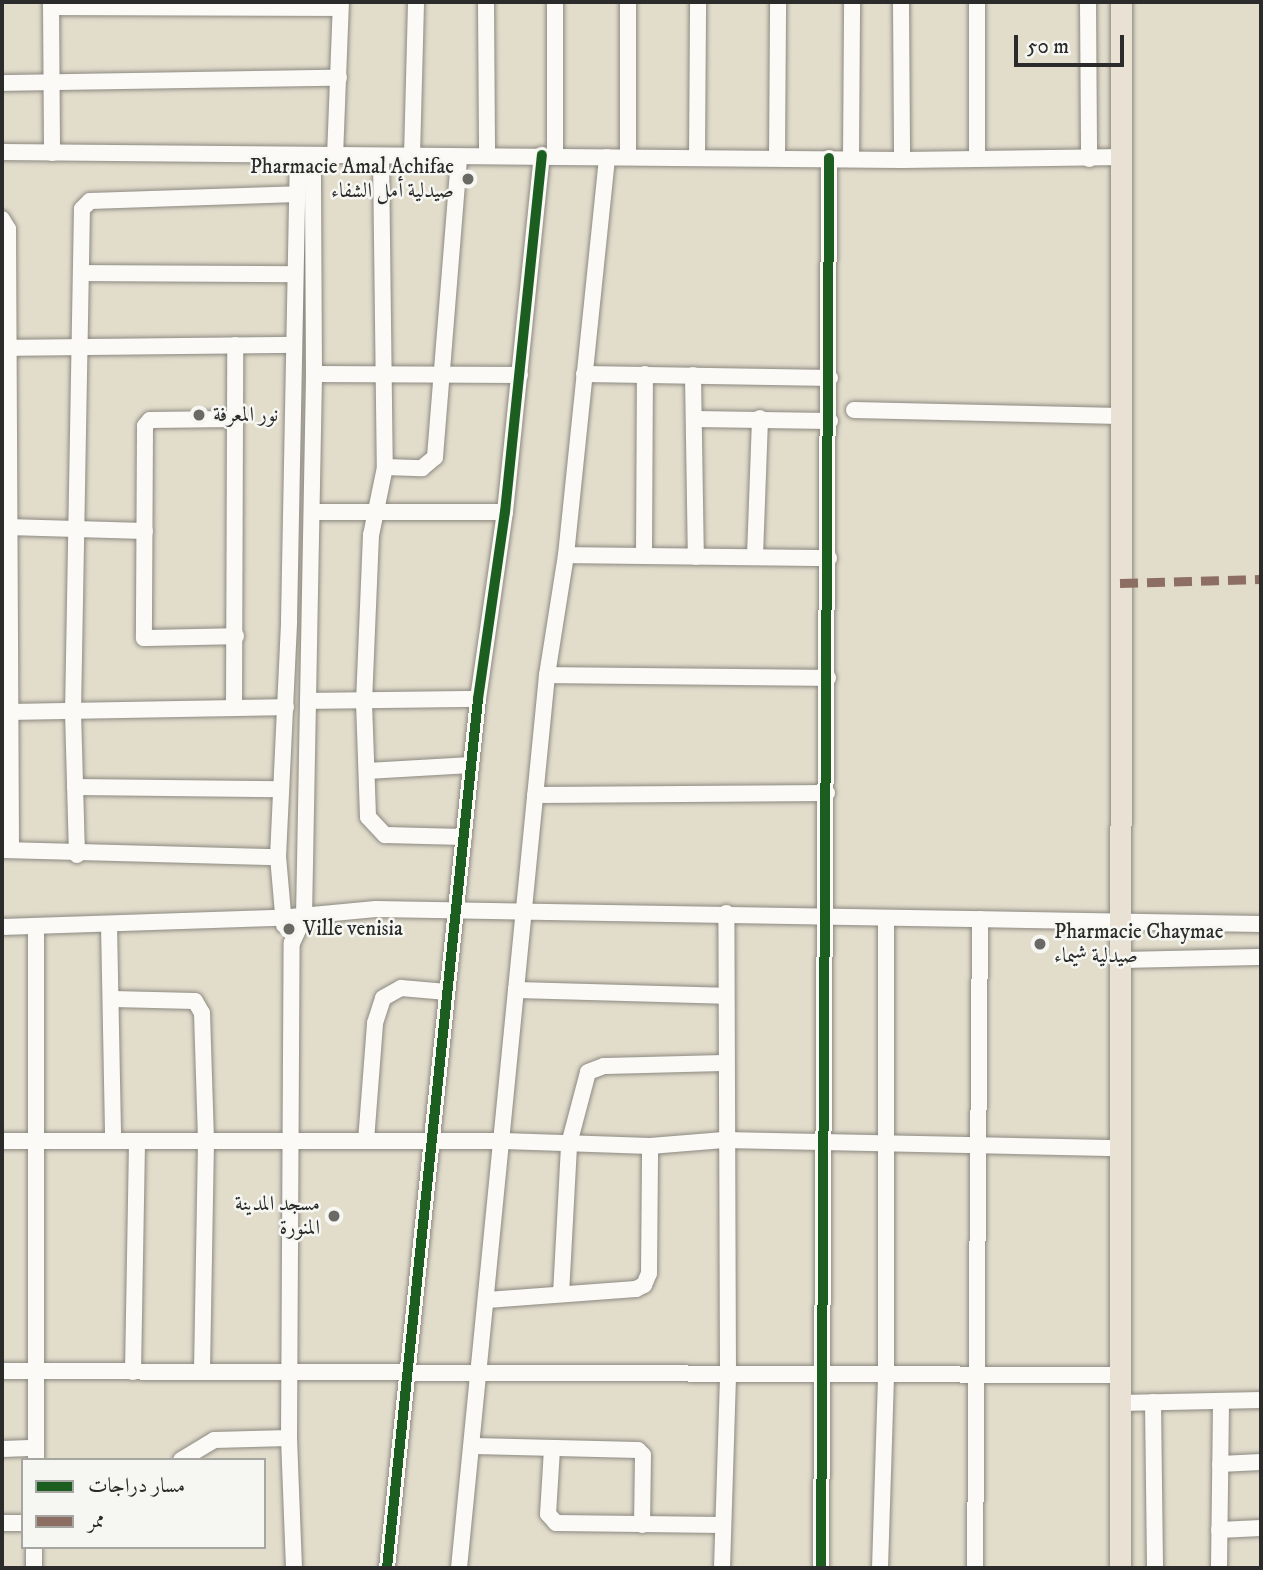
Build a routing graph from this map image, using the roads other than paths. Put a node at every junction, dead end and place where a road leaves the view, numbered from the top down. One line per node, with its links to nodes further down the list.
1 (416, 2): 22 (street)
2 (486, 2): 19 (street)
3 (555, 2): 20 (street)
4 (628, 2): 23 (street)
5 (698, 2): 24 (street)
6 (778, 2): 30 (street)
7 (852, 2): 32 (street)
8 (901, 2): 35 (street)
9 (977, 2): 33 (street)
10 (1088, 2): 34 (street)
11 (1121, 2): 29 (main road)
12 (51, 5): 13 (street); 15 (street)
13 (341, 5): 14 (street)
14 (339, 78): 15 (street); 25 (street)
15 (50, 81): 16 (street); 18 (street)
16 (2, 83)
17 (2, 152): 18 (street)
18 (52, 153): 21 (street)
19 (487, 155): 20 (street); 27 (street)
20 (549, 155): 28 (street); 50 (street)
21 (305, 156): 25 (street); 36 (street); 46 (street)
22 (412, 156): 26 (street); 27 (street)
23 (628, 156): 24 (street); 28 (street)
24 (698, 156): 30 (street)
25 (335, 157): 26 (street)
26 (381, 157): 45 (street)
27 (459, 157): 44 (street)
28 (607, 157): 47 (street)
29 (1124, 157): 34 (street); 53 (main road)
30 (777, 158): 31 (street)
31 (830, 158): 32 (street); 51 (street)
32 (851, 158): 35 (street)
33 (978, 158): 34 (street); 35 (street)
34 (1089, 159)
35 (902, 160)
36 (298, 194): 38 (street); 39 (street)
37 (2, 219): 43 (street)
38 (81, 273): 39 (street); 42 (street)
39 (295, 274): 41 (street)
40 (235, 345): 41 (street); 42 (street); 56 (street)
41 (294, 345): 81 (street)
42 (79, 346): 43 (street); 65 (street)
43 (4, 347): 55 (street)
44 (444, 372): 45 (street); 50 (street); 59 (street)
45 (386, 373): 46 (street); 59 (street)
46 (314, 374): 61 (street)
47 (584, 374): 48 (street); 67 (street)
48 (645, 374): 49 (street); 68 (street)
49 (693, 374): 51 (street); 57 (street)
50 (520, 375): 62 (street)
51 (830, 378): 58 (street)
52 (854, 410): 53 (street)
53 (1120, 416): 103 (main road)
54 (760, 418): 57 (street); 58 (street); 70 (street)
55 (4, 419): 60 (street)
56 (234, 419): 66 (street); 73 (street)
57 (694, 419): 69 (street)
58 (830, 421): 71 (street)
59 (385, 467): 63 (street)
60 (4, 488): 64 (street)
61 (313, 512): 63 (street); 78 (street)
62 (505, 512): 63 (street); 77 (street)
63 (374, 515): 79 (street)
64 (7, 527): 65 (street); 72 (street)
65 (76, 531): 66 (street); 83 (street)
66 (145, 531): 73 (street)
67 (566, 555): 68 (street); 75 (street)
68 (644, 555): 69 (street)
69 (696, 556): 70 (street)
70 (755, 556): 71 (street)
71 (829, 558): 76 (street)
72 (4, 569): 74 (street)
73 (236, 636): 80 (street)
74 (5, 643): 82 (street)
75 (547, 676): 76 (street); 90 (street)
76 (828, 678): 89 (street)
77 (478, 699): 79 (street); 84 (street)
78 (309, 701): 79 (street); 99 (street)
79 (364, 702): 85 (street)
80 (234, 707): 81 (street); 83 (street)
81 (286, 707): 88 (street)
82 (5, 712): 83 (street); 86 (street)
83 (73, 713): 87 (street)
84 (471, 765): 85 (street); 91 (street)
85 (367, 771): 91 (street)
86 (5, 779): 92 (street)
87 (75, 787): 88 (street); 93 (street)
88 (280, 789): 94 (street)
89 (827, 793): 90 (street); 98 (street)
90 (535, 795): 96 (street)
91 (464, 836): 95 (street)
92 (6, 850): 93 (street)
93 (77, 855): 94 (street)
94 (278, 858): 100 (street)
95 (456, 911): 96 (street); 99 (street); 112 (street)
96 (525, 913): 97 (street); 111 (street)
97 (726, 913): 98 (street); 113 (street)
98 (826, 915): 101 (street); 126 (street)
99 (304, 917): 100 (street); 108 (street)
100 (280, 918): 104 (street); 108 (street)
101 (886, 918): 102 (street); 128 (street)
102 (980, 919): 103 (street); 129 (street)
103 (1119, 921): 105 (street); 110 (main road)
104 (109, 924): 107 (street); 114 (street)
105 (1261, 924)
106 (2, 928): 107 (street)
107 (36, 928): 118 (street)
108 (292, 943): 122 (street)
109 (1261, 957): 110 (street)
110 (1119, 960): 131 (main road)
111 (516, 990): 113 (street); 125 (street)
112 (447, 992): 123 (street); 124 (street)
113 (725, 996): 115 (street)
114 (113, 999): 119 (street); 121 (street)
115 (725, 1063): 116 (street); 127 (street)
116 (724, 1140): 126 (street); 130 (street); 141 (street)
117 (2, 1141): 118 (street)
118 (34, 1141): 119 (street); 135 (street)
119 (113, 1141): 120 (street)
120 (137, 1141): 121 (street); 136 (street)
121 (206, 1141): 122 (street); 137 (street)
122 (290, 1141): 123 (street); 138 (street)
123 (366, 1141): 124 (street)
124 (432, 1141): 125 (street); 139 (street)
125 (502, 1141): 127 (street); 133 (street)
126 (821, 1141): 128 (street); 142 (street)
127 (569, 1144): 130 (street); 132 (street)
128 (883, 1144): 129 (street); 143 (street)
129 (977, 1144): 131 (street); 144 (street)
130 (650, 1146): 132 (street)
131 (1120, 1148): 145 (main road)
132 (561, 1294): 133 (street)
133 (487, 1300): 140 (street)
134 (2, 1371): 135 (street)
135 (37, 1371): 136 (street); 154 (street)
136 (133, 1372): 137 (street)
137 (202, 1372): 138 (street)
138 (289, 1372): 139 (street); 150 (street)
139 (408, 1373): 140 (street); 167 (street)
140 (481, 1373): 141 (street); 151 (street)
141 (727, 1374): 142 (street); 161 (street)
142 (822, 1374): 143 (street); 170 (street)
143 (886, 1374): 144 (street); 171 (street)
144 (977, 1374): 145 (street); 172 (street)
145 (1119, 1375): 149 (main road)
146 (1261, 1400): 147 (street)
147 (1221, 1401): 148 (street); 157 (street)
148 (1153, 1402): 149 (street); 174 (street)
149 (1120, 1403): 173 (main road)
150 (289, 1438): 155 (street); 166 (street)
151 (474, 1446): 153 (street); 168 (street)
152 (2, 1448): 154 (street)
153 (552, 1449): 160 (street); 160 (street)
154 (36, 1454)
155 (184, 1458)
156 (1261, 1462): 157 (street)
157 (1220, 1464): 163 (street)
158 (2, 1523): 159 (street)
159 (21, 1523)
160 (642, 1525): 161 (street)
161 (723, 1525): 169 (street)
162 (1261, 1528): 163 (street)
163 (1219, 1530): 175 (street)
164 (34, 1549): 165 (street)
165 (34, 1568)
166 (294, 1568)
167 (387, 1568)
168 (459, 1568)
169 (722, 1568)
170 (821, 1568)
171 (880, 1568)
172 (975, 1568)
173 (1121, 1568)
174 (1155, 1568)
175 (1219, 1568)

